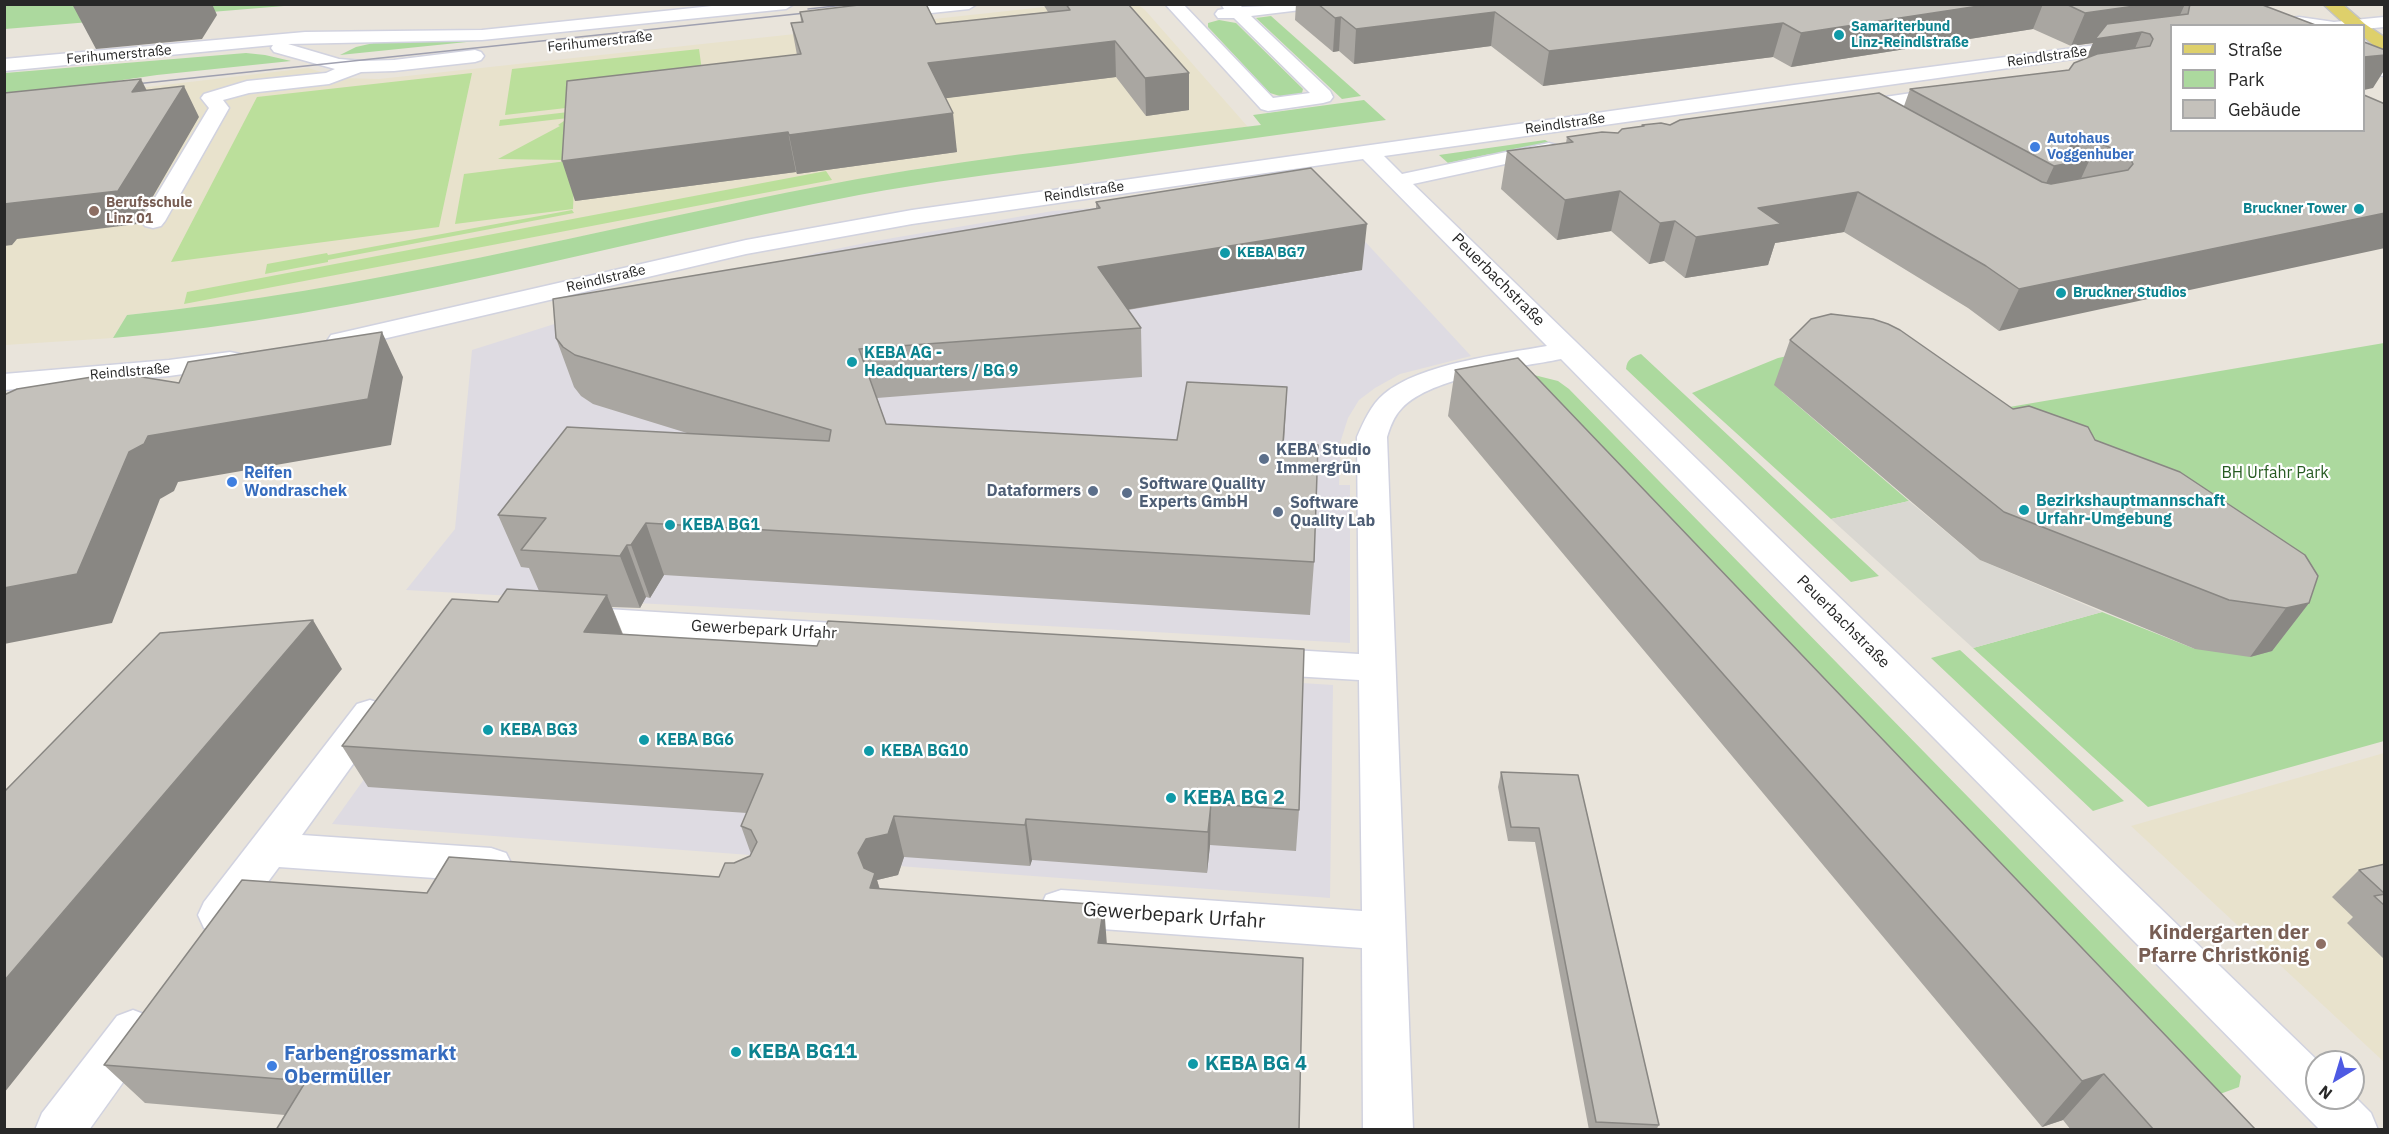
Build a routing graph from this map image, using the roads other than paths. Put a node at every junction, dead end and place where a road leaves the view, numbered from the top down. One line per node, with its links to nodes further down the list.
1 (786, 4): 15 (street, Ferihumerstraße)
2 (969, 4): 7 (street)
3 (1173, 4): 8 (street)
4 (1309, 4): 6 (street)
5 (2331, 4): 12 (main road)
6 (1233, 9): 8 (street); 8 (street)
7 (864, 15)
8 (1186, 18)
9 (2385, 22): 13 (street)
10 (2279, 24): 11 (street)
11 (2314, 24)
12 (2353, 24)
13 (2365, 25)
14 (2365, 32): 18 (main road)
15 (358, 37): 17 (street, Ferihumerstraße); 20 (street)
16 (2170, 40): 21 (street, Reindlstraße)
17 (234, 45): 20 (street, Ferihumerstraße); 22 (street, Ferihumerstraße)
18 (2385, 45)
19 (496, 54): 23 (street, Ferihumerstraße)
20 (315, 56): 23 (street, Ferihumerstraße)
21 (2027, 60): 26 (street); 28 (street, Reindlstraße)
22 (4, 65)
23 (358, 67): 36 (street)
24 (2365, 68): 25 (street)
25 (2385, 70)
26 (2055, 72)
27 (1975, 103): 30 (street)
28 (1666, 109): 29 (street, Reindlstraße); 31 (street)
29 (1612, 117): 32 (street); 33 (street, Reindlstraße)
30 (1879, 126)
31 (1692, 127)
32 (1630, 132)
33 (1565, 138): 34 (street, Reindlstraße); 35 (street)
34 (1368, 152): 35 (street, Peuerbachstraße); 37 (street, Reindlstraße)
35 (1398, 182): 38 (street, Peuerbachstraße)
36 (153, 221)
37 (318, 346)
38 (1568, 350): 44 (street); 52 (street, Peuerbachstraße)
39 (255, 357): 40 (street, Reindlstraße)
40 (4, 382)
41 (542, 617): 42 (street, Gewerbepark Urfahr)
42 (900, 639)
43 (1222, 658): 44 (street)
44 (1377, 668): 49 (street)
45 (390, 687): 46 (street)
46 (269, 849): 47 (street); 50 (street)
47 (526, 868)
48 (1020, 905): 49 (street, Gewerbepark Urfahr)
49 (1384, 932): 55 (street)
50 (199, 942)
51 (150, 1008): 54 (street)
52 (2305, 1081)
53 (2334, 1110): 56 (street)
54 (59, 1130)
55 (1388, 1130)
56 (2354, 1130)

